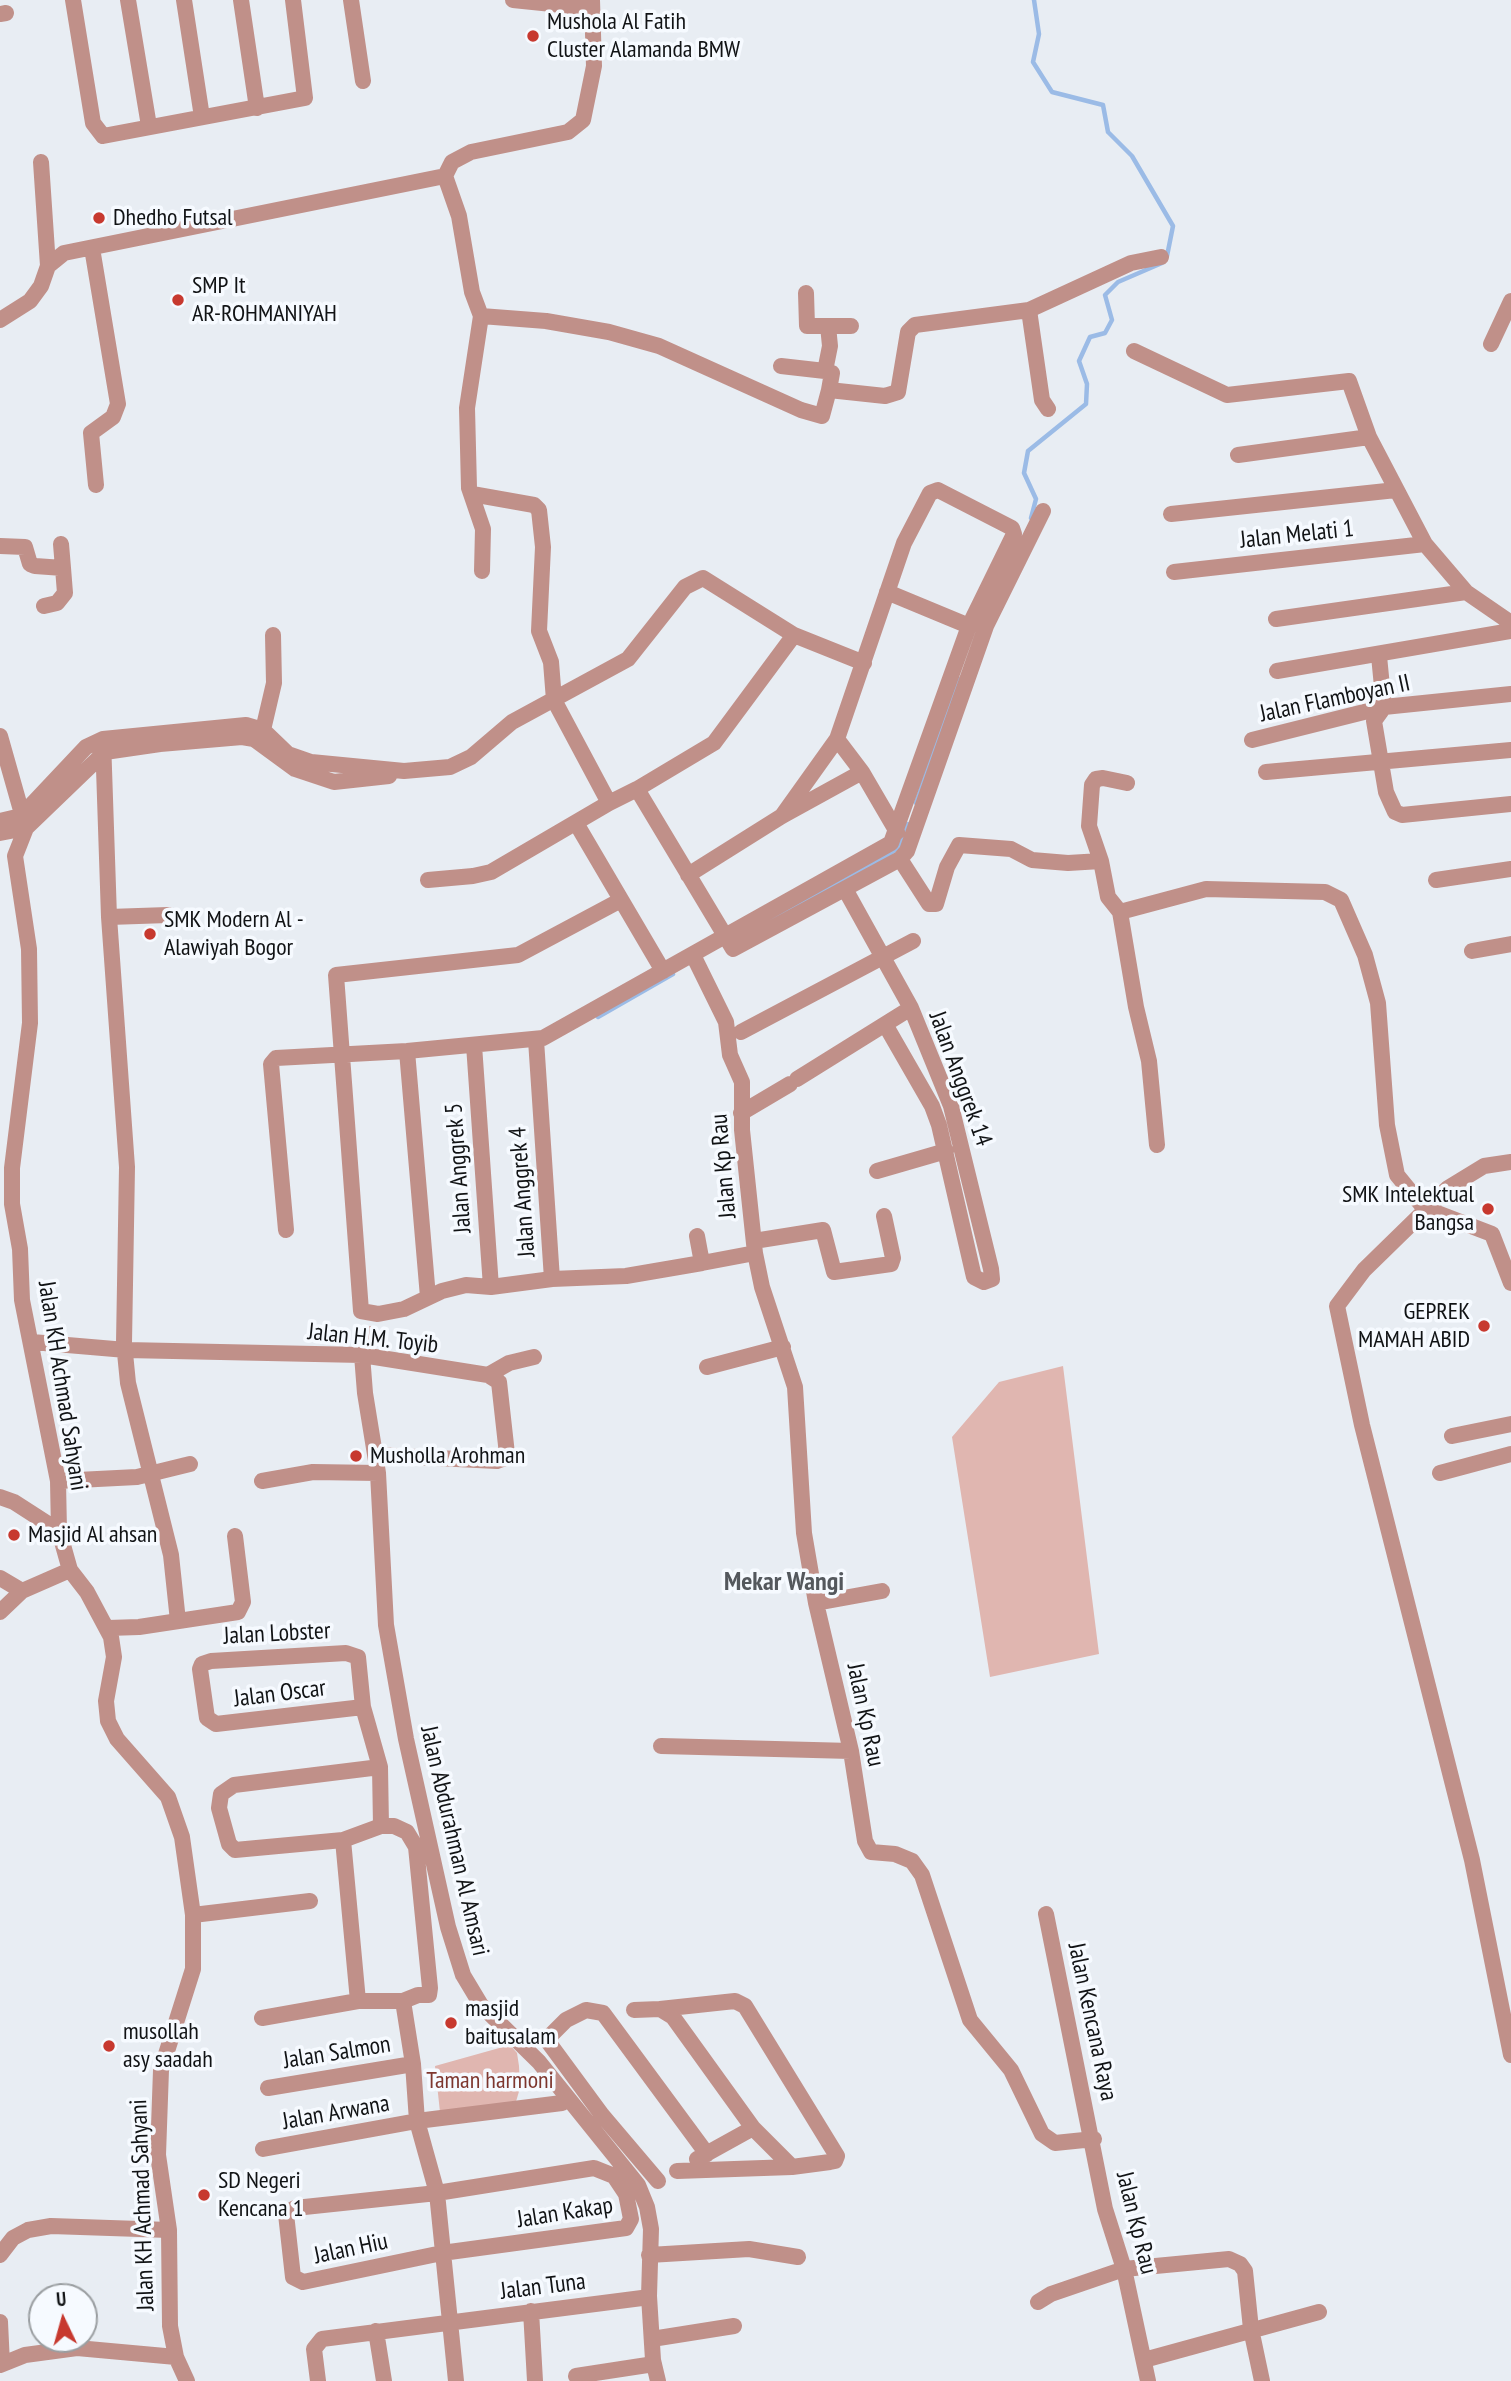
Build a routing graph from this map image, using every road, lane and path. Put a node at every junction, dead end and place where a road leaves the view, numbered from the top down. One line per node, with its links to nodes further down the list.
1 (73, 0): 12 (street)
2 (128, 0): 12 (street)
3 (184, 0): 11 (street)
4 (240, 0): 10 (street)
5 (293, 0): 10 (street)
6 (351, 0): 9 (street)
7 (513, 0): 8 (street)
8 (591, 4): 14 (street)
9 (363, 81)
10 (257, 108): 11 (street)
11 (202, 117): 12 (street)
12 (149, 126)
13 (41, 162): 17 (street)
14 (445, 176): 15 (street); 21 (street)
15 (92, 248): 17 (street); 33 (street)
16 (1161, 257): 20 (street)
17 (48, 266): 22 (street)
18 (806, 293): 23 (street)
19 (1511, 301): 25 (street)
20 (1029, 310): 29 (street); 30 (street)
21 (481, 316): 29 (street); 35 (street)
22 (0, 320)
23 (828, 326): 24 (street); 28 (street)
24 (851, 326)
25 (1491, 344)
26 (1134, 351): 31 (street)
27 (781, 366): 28 (street)
28 (825, 371): 29 (street)
29 (829, 390)
30 (1048, 409)
31 (1369, 437): 32 (street); 34 (street)
32 (1238, 455)
33 (96, 485)
34 (1396, 490): 37 (street); 39 (street)
35 (472, 494): 42 (street); 57 (street)
36 (1043, 511): 79 (street)
37 (1171, 514)
38 (61, 544): 41 (street)
39 (1425, 544): 43 (street, Jalan Melati 1); 45 (street)
40 (0, 545): 41 (street)
41 (63, 568): 46 (street)
42 (482, 571)
43 (1174, 572)
44 (887, 592): 49 (street); 49 (street); 54 (street)
45 (1466, 592): 47 (street); 48 (street)
46 (44, 606)
47 (1276, 619)
48 (1511, 623)
49 (970, 626): 77 (street)
50 (1511, 631): 53 (street)
51 (273, 635): 59 (street)
52 (794, 635): 54 (street); 57 (street); 70 (street)
53 (1379, 656): 55 (street); 58 (street)
54 (864, 663): 61 (street)
55 (1278, 671)
56 (1511, 694): 58 (street, Jalan Flamboyan II)
57 (554, 700): 66 (street); 71 (street)
58 (1384, 706): 62 (street, Jalan Flamboyan II); 65 (street)
59 (263, 730): 63 (street); 66 (street)
60 (0, 736): 75 (street)
61 (837, 739): 67 (street); 73 (street)
62 (1252, 740)
63 (104, 746): 66 (street); 75 (street); 89 (street)
64 (1511, 750): 65 (street)
65 (1382, 763): 68 (street); 72 (street)
66 (404, 771)
67 (862, 772): 73 (street); 77 (street)
68 (1266, 772)
69 (1127, 783): 80 (street)
70 (637, 789): 71 (street); 82 (street)
71 (610, 803): 76 (street)
72 (1511, 804)
73 (782, 816): 82 (street)
74 (0, 821): 75 (street)
75 (23, 822): 78 (street); 120 (street, Jalan KH Achmad Sahyani)
76 (576, 823): 83 (street); 86 (street)
77 (898, 832): 90 (street)
78 (0, 833)
79 (900, 859): 80 (street); 85 (street)
80 (1101, 862): 87 (street)
81 (1511, 870): 84 (street)
82 (688, 875): 90 (street)
83 (428, 880)
84 (1436, 880)
85 (845, 889): 90 (street); 95 (street, Jalan Anggrek 14)
86 (621, 900): 96 (street); 103 (street)
87 (1120, 912): 105 (street); 109 (street)
88 (168, 915): 89 (street)
89 (109, 917): 122 (street)
90 (724, 937): 94 (street)
91 (913, 941): 95 (street)
92 (1511, 944): 93 (street)
93 (1472, 951)
94 (692, 955): 96 (street); 104 (street, Jalan Kp Rau)
95 (882, 956): 97 (street, Jalan Anggrek 14); 99 (street)
96 (663, 971): 100 (street)
97 (911, 1008): 98 (street); 106 (street, Jalan Anggrek 14)
98 (886, 1026): 104 (street); 106 (street)
99 (741, 1032)
100 (536, 1040): 101 (street); 115 (street, Jalan Anggrek 4)
101 (474, 1045): 102 (street); 117 (street, Jalan Anggrek 5)
102 (407, 1051): 103 (street); 118 (street)
103 (341, 1054): 111 (street); 118 (street, Jalan Anggrek 4)
104 (741, 1113): 113 (street, Jalan Kp Rau)
105 (1157, 1145)
106 (946, 1151): 108 (street)
107 (1511, 1162): 109 (street)
108 (877, 1171)
109 (1424, 1208): 116 (street); 163 (street)
110 (884, 1216): 113 (street)
111 (286, 1230)
112 (697, 1236): 114 (street)
113 (754, 1247): 114 (street); 121 (street, Jalan Kp Rau)
114 (702, 1263): 115 (street)
115 (552, 1279): 117 (street, Jalan Anggrek 4)
116 (1511, 1283)
117 (491, 1287): 118 (street, Jalan Anggrek 4)
118 (428, 1297)
119 (371, 1334): 123 (street)
120 (32, 1342): 122 (street, Jalan H.M. Toyib); 135 (street, Jalan KH Achmad Sahyani)
121 (783, 1347): 125 (street); 144 (street, Jalan Kp Rau)
122 (126, 1350): 123 (street, Jalan H.M. Toyib); 134 (street)
123 (362, 1355): 126 (street, Jalan H.M. Toyib); 130 (street, Jalan Abdurahman Al Amsari)
124 (534, 1357): 126 (street)
125 (707, 1367)
126 (488, 1375): 130 (street)
127 (1511, 1424): 128 (street)
128 (1452, 1437)
129 (1511, 1454): 133 (street)
130 (376, 1455): 132 (street, Jalan Abdurahman Al Amsari)
131 (190, 1464): 134 (street)
132 (378, 1473): 136 (street); 175 (street, Jalan Abdurahman Al Amsari)
133 (1440, 1473)
134 (152, 1474): 135 (street); 146 (street)
135 (58, 1481): 138 (street, Jalan KH Achmad Sahyani)
136 (261, 1481)
137 (0, 1497): 138 (street)
138 (59, 1531): 140 (street, Jalan KH Achmad Sahyani)
139 (235, 1536): 146 (street)
140 (70, 1570): 142 (street); 147 (street, Jalan KH Achmad Sahyani)
141 (0, 1578): 142 (street)
142 (22, 1591): 145 (street)
143 (882, 1591): 144 (street)
144 (816, 1603): 151 (street, Jalan Kp Rau)
145 (0, 1612)
146 (177, 1622): 147 (street)
147 (108, 1628): 157 (street, Jalan KH Achmad Sahyani)
148 (199, 1675): 149 (street, Jalan Oscar); 149 (street, Jalan Lobster)
149 (363, 1707): 152 (street)
150 (661, 1746): 151 (street)
151 (851, 1751): 169 (street, Jalan Kp Rau)
152 (380, 1767): 153 (street); 154 (street)
153 (381, 1826): 154 (street); 159 (street)
154 (343, 1840): 158 (street)
155 (310, 1901): 157 (street)
156 (1046, 1914): 169 (street, Jalan Kencana Raya)
157 (193, 1915): 177 (street, Jalan KH Achmad Sahyani)
158 (358, 2001): 159 (street); 162 (street)
159 (403, 2001): 164 (street)
160 (660, 2009): 161 (street); 168 (street); 172 (street)
161 (634, 2010)
162 (262, 2018)
163 (1511, 2055)
164 (413, 2064): 165 (street, Jalan Salmon); 167 (street)
165 (268, 2088)
166 (562, 2102): 167 (street, Jalan Arwana)
167 (417, 2121): 170 (street, Jalan Arwana); 176 (street)
168 (753, 2128): 171 (street); 172 (street)
169 (1094, 2139): 182 (street, Jalan Kp Rau)
170 (263, 2149)
171 (707, 2154): 173 (street); 174 (street)
172 (792, 2166): 173 (street)
173 (677, 2171): 174 (street)
174 (658, 2181): 175 (street)
175 (638, 2185): 180 (street, Jalan Abdurahman Al Amsari)
176 (436, 2193): 178 (street); 178 (street, Jalan Hiu); 178 (street, Jalan Kakap)
177 (169, 2230): 179 (street); 193 (street, Jalan KH Achmad Sahyani)
178 (442, 2253): 187 (street)
179 (0, 2255)
180 (649, 2255): 181 (street); 192 (street, Jalan Abdurahman Al Amsari)
181 (798, 2257)
182 (1124, 2269): 184 (street); 190 (street); 194 (street, Jalan Kp Rau)
183 (642, 2298): 185 (street, Jalan Tuna)
184 (1038, 2302)
185 (531, 2311): 187 (street, Jalan Tuna); 202 (street)
186 (1319, 2312): 190 (street)
187 (448, 2321): 191 (street, Jalan Tuna); 201 (street)
188 (0, 2322): 195 (street)
189 (734, 2326): 192 (street)
190 (1251, 2329): 194 (street); 205 (street)
191 (376, 2331): 199 (street, Jalan Tuna); 200 (street)
192 (652, 2339): 196 (street, Jalan Abdurahman Al Amsari)
193 (176, 2357): 195 (street); 198 (street, Jalan KH Achmad Sahyani)
194 (1144, 2360): 204 (street, Jalan Kp Rau)
195 (1, 2364)
196 (654, 2364): 197 (street); 203 (street, Jalan Abdurahman Al Amsari)
197 (576, 2376)
198 (187, 2381)
199 (318, 2381)
200 (384, 2381)
201 (456, 2381)
202 (535, 2381)
203 (658, 2381)
204 (1148, 2381)
205 (1262, 2381)

